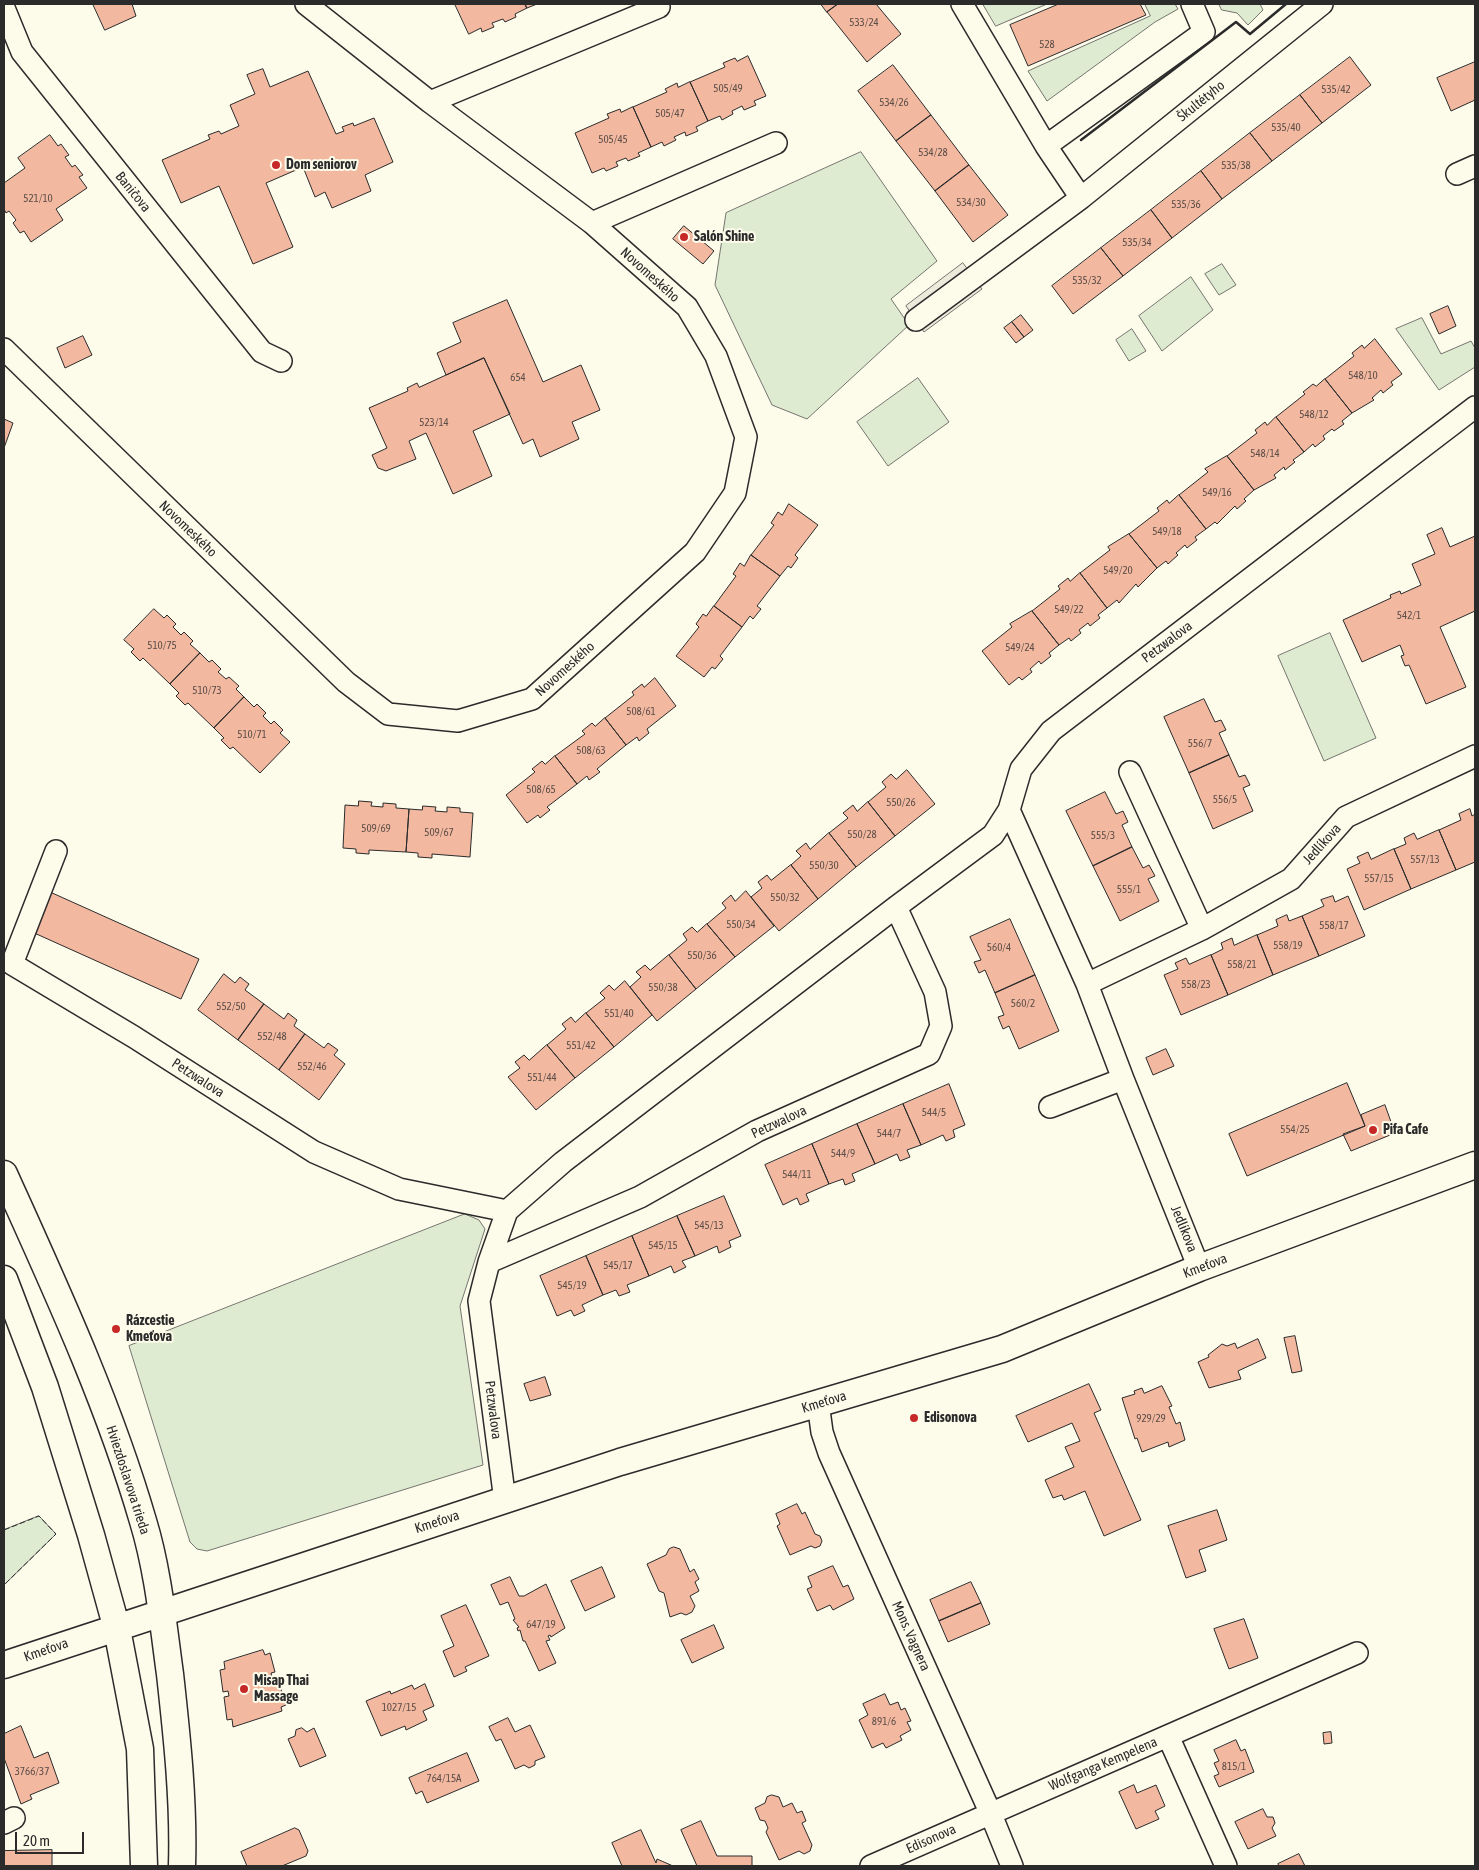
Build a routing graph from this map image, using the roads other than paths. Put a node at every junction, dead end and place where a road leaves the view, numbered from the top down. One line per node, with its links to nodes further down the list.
1 (306, 4): 7 (street, Novomeského)
2 (962, 4): 9 (street)
3 (1192, 4): 9 (street)
4 (1322, 4): 10 (street, Škultétyho)
5 (659, 6): 7 (street)
6 (4, 8): 14 (street, Baničova)
7 (430, 102): 11 (street, Novomeského)
8 (776, 143): 11 (street)
9 (1046, 146): 10 (street)
10 (1081, 198): 12 (street, Škultétyho)
11 (592, 223): 13 (street, Novomeského)
12 (916, 320)
13 (4, 349)
14 (281, 361)
15 (1475, 407): 18 (street, Petzwalova)
16 (1475, 756): 21 (street, Jedlíkova)
17 (1130, 772): 21 (street)
18 (1009, 810): 20 (street, Petzwalova); 22 (street, Jedlíkova)
19 (56, 851): 27 (street, Petzwalova)
20 (896, 907): 27 (street, Petzwalova); 28 (street, Petzwalova)
21 (1202, 929): 22 (street, Jedlíkova)
22 (1088, 984): 23 (street, Jedlíkova)
23 (1123, 1079): 24 (street); 29 (street, Jedlíkova)
24 (1050, 1107)
25 (1475, 1165): 29 (street, Kmeťova)
26 (4, 1174): 33 (street, Hviezdoslavova trieda)
27 (507, 1211): 28 (street, Petzwalova)
28 (489, 1262): 32 (street, Petzwalova)
29 (1199, 1268): 31 (street, Kmeťova)
30 (4, 1279): 34 (street)
31 (818, 1404): 32 (street, Kmeťova); 38 (street, Mons. Vagnera)
32 (505, 1500): 33 (street, Kmeťova)
33 (162, 1611): 34 (street, Kmeťova); 40 (street, Hviezdoslavova trieda)
34 (117, 1629): 36 (street, Kmeťova); 39 (street)
35 (1357, 1653): 37 (street)
36 (4, 1665)
37 (1168, 1736): 38 (street, Wolfganga Kempelena); 43 (street, Wolfganga Kempelena)
38 (990, 1812): 41 (street, Edisonova); 42 (street, Mons. Vagnera)
39 (144, 1866)
40 (182, 1866)
41 (871, 1866)
42 (1012, 1866)
43 (1226, 1866)

